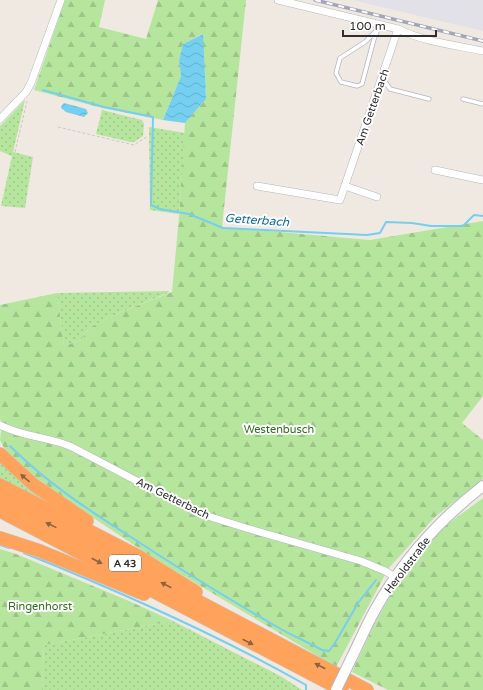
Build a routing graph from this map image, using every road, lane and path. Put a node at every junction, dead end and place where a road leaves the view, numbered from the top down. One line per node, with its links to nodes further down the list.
1 (60, 0): 11 (street)
2 (278, 0): 3 (street)
3 (379, 27): 3 (lane); 4 (street)
4 (398, 29): 5 (street); 6 (street, Am Getterbach)
5 (483, 51)
6 (382, 78): 8 (lane); 18 (street, Am Getterbach)
7 (28, 99): 14 (path)
8 (429, 99)
9 (463, 99): 10 (lane)
10 (483, 104)
11 (0, 119)
12 (58, 127): 13 (path)
13 (148, 136)
14 (15, 152)
15 (435, 170): 16 (street)
16 (483, 180)
17 (257, 186): 18 (street, Am Getterbach)
18 (345, 186): 19 (street)
19 (377, 197)
20 (0, 425): 28 (street, Am Getterbach)
21 (0, 454): 27 (highway, one-way to 21)
22 (0, 485): 27 (highway)
23 (483, 486): 28 (main road, Heroldstraße)
24 (0, 498): 30 (highway, A 43, one-way to 24)
25 (0, 511): 29 (highway, A 43, one-way to 29)
26 (0, 538): 29 (highway)
27 (138, 556): 30 (highway)
28 (395, 577): 31 (main road, Heroldstraße, bridge)
29 (214, 624): 32 (highway, A 43, one-way to 32)
30 (250, 629): 33 (highway, A 43, one-way to 30)
31 (336, 690)
32 (342, 690)
33 (367, 690)

